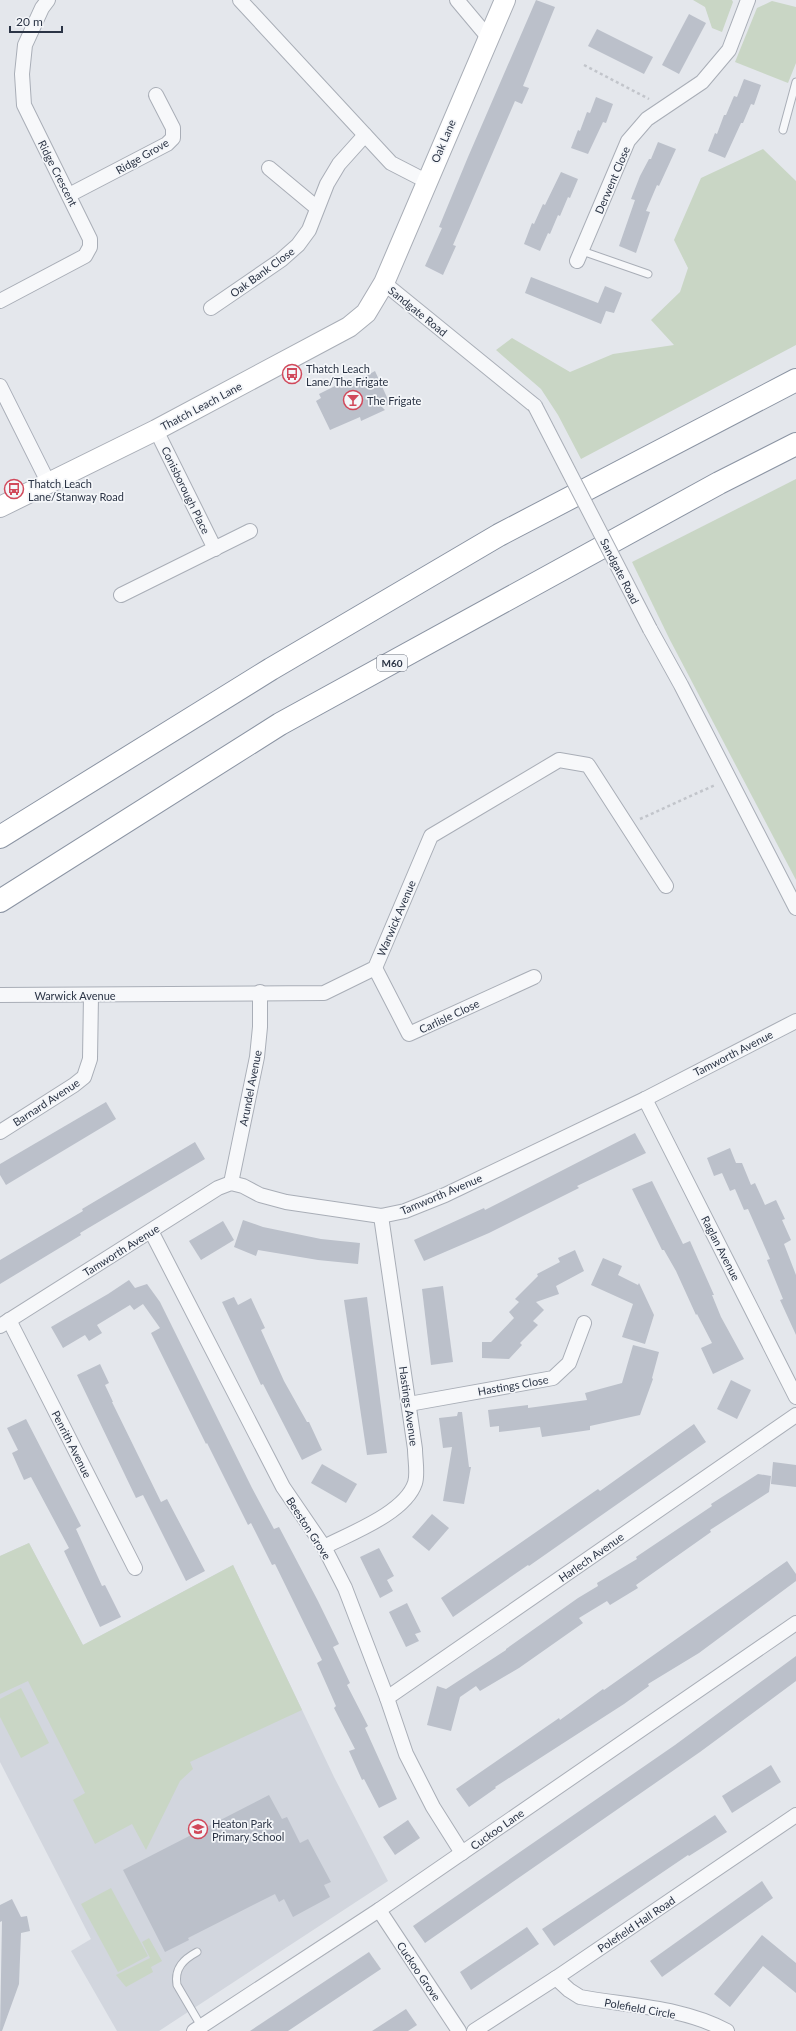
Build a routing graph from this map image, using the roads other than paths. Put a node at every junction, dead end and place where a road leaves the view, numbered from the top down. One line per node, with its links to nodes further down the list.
1 (48, 0): 13 (street, Ridge Crescent)
2 (240, 0): 10 (street)
3 (457, 0): 6 (street)
4 (505, 0): 6 (street, Oak Lane)
5 (748, 0): 15 (street, Derwent Close)
6 (488, 37): 12 (street, Oak Lane)
7 (796, 82): 9 (lane)
8 (156, 95): 13 (street, Ridge Grove)
9 (782, 130)
10 (365, 135): 12 (street); 14 (street, Oak Bank Close)
11 (269, 168): 14 (street)
12 (426, 181): 17 (street, Oak Lane)
13 (69, 195): 18 (street, Ridge Crescent)
14 (317, 208): 19 (street, Oak Bank Close)
15 (579, 256): 16 (lane)
16 (648, 274)
17 (384, 283): 22 (street, Thatch Leach Lane); 32 (street, Sandgate Road, bridge)
18 (0, 301)
19 (211, 308)
20 (796, 380): 29 (highway)
21 (0, 386): 24 (street)
22 (156, 430): 24 (street, Thatch Leach Lane); 27 (street, Conisborough Place)
23 (796, 444): 31 (highway, M60)
24 (48, 482): 25 (street, Thatch Leach Lane)
25 (0, 507)
26 (250, 531): 27 (street)
27 (215, 549): 28 (street)
28 (121, 595)
29 (0, 837)
30 (666, 886): 33 (street, Warwick Avenue)
31 (0, 901)
32 (796, 908)
33 (375, 968): 34 (street, Carlisle Close); 35 (street, Warwick Avenue)
34 (534, 977)
35 (260, 992): 37 (street, Warwick Avenue); 41 (street, Arundel Avenue)
36 (0, 995): 37 (street, Warwick Avenue)
37 (91, 996): 40 (street, Barnard Avenue)
38 (796, 1021): 39 (street, Tamworth Avenue)
39 (645, 1098): 42 (street, Tamworth Avenue); 46 (street, Raglan Avenue)
40 (0, 1132)
41 (230, 1183): 42 (street, Tamworth Avenue); 43 (street, Tamworth Avenue)
42 (380, 1216): 47 (street, Hastings Avenue)
43 (151, 1231): 44 (street, Tamworth Avenue); 49 (street, Beeston Grove)
44 (4, 1323): 50 (street, Penrith Avenue)
45 (584, 1323): 47 (street, Hastings Close)
46 (796, 1398)
47 (409, 1404): 49 (street, Hastings Avenue)
48 (796, 1416): 52 (street, Harlech Avenue)
49 (324, 1547): 52 (street, Beeston Grove)
50 (135, 1568)
51 (796, 1623): 54 (street, Cuckoo Lane)
52 (387, 1698): 54 (street, Beeston Grove)
53 (796, 1815): 57 (street, Polefield Hall Road)
54 (462, 1853): 55 (street, Cuckoo Lane)
55 (380, 1910): 58 (street, Cuckoo Lane); 59 (street, Cuckoo Grove)
56 (197, 1952): 58 (lane)
57 (556, 1978): 60 (street, Polefield Hall Road); 61 (street, Polefield Circle)
58 (198, 2029)
59 (459, 2031)
60 (474, 2031)
61 (727, 2031)

